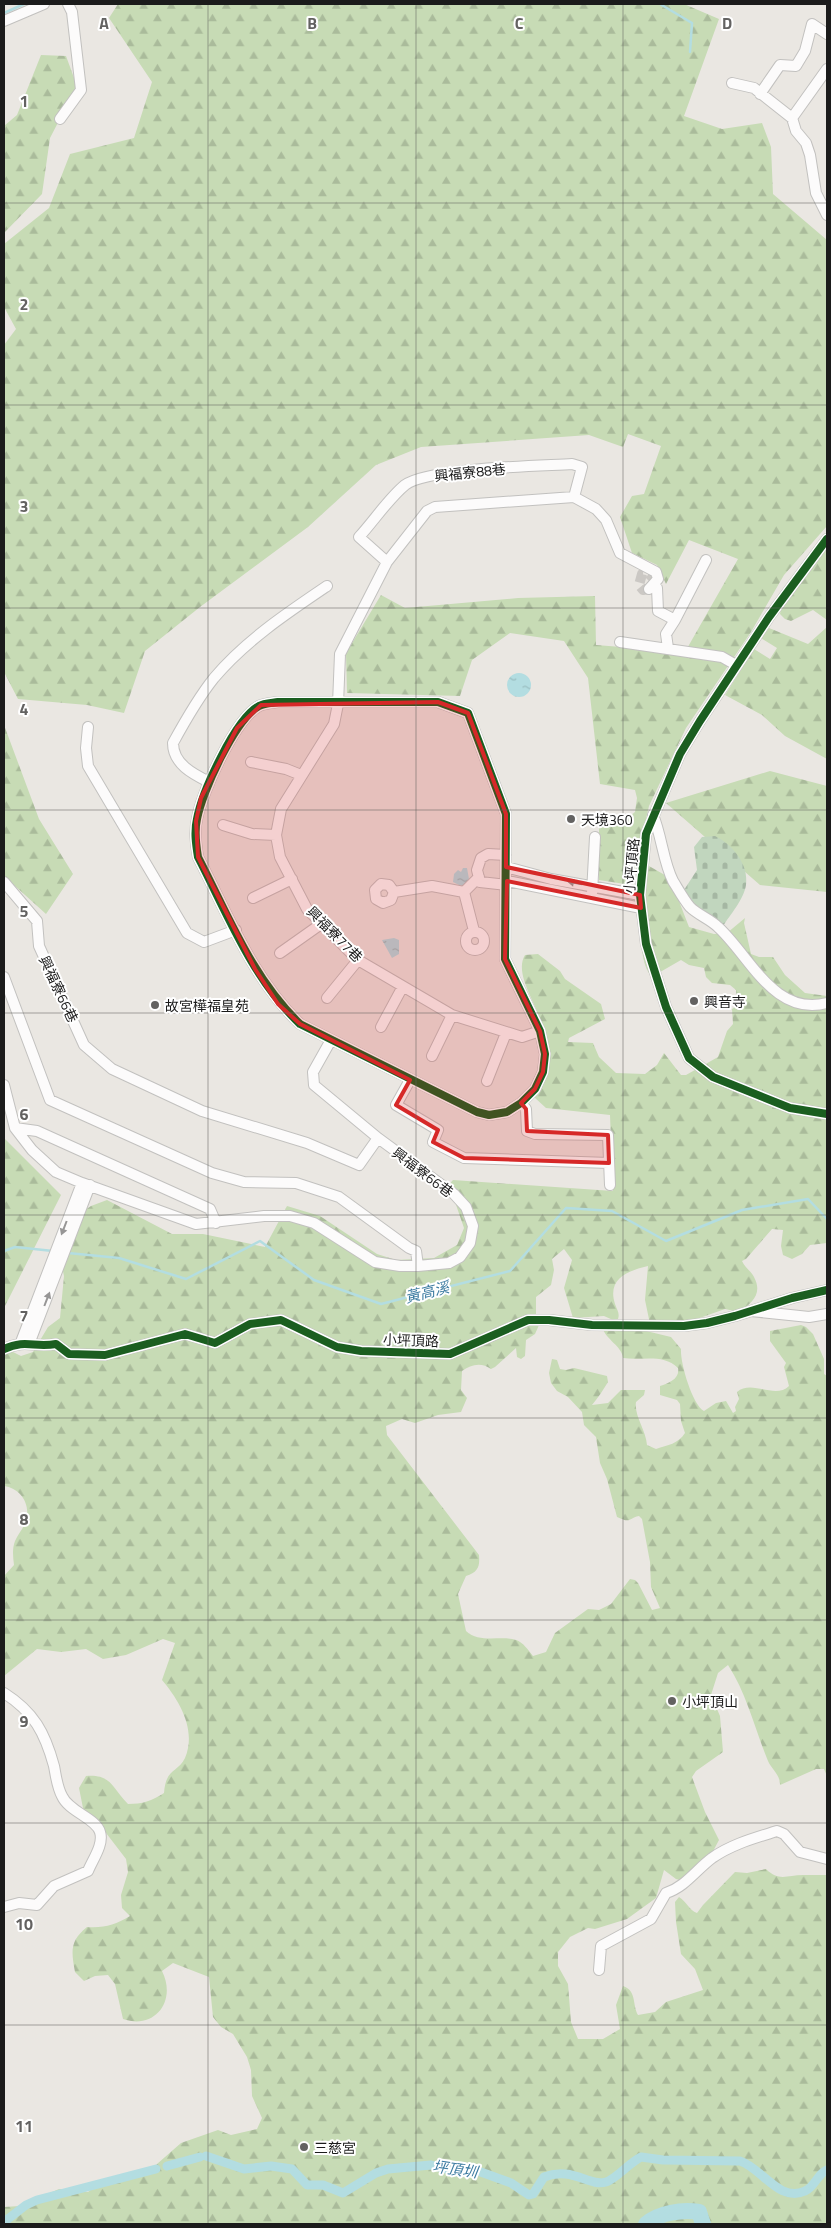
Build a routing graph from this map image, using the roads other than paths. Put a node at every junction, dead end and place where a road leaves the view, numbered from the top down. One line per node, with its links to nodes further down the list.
1 (44, 4): 3 (street)
2 (68, 4): 9 (street)
3 (4, 21)
4 (827, 34): 7 (street)
5 (827, 69): 8 (street)
6 (732, 83): 7 (street)
7 (760, 94): 8 (street)
8 (792, 118): 10 (street)
9 (60, 119)
10 (827, 215)
11 (574, 497): 14 (street); 14 (street, 興福寮88巷); 16 (street)
12 (827, 539): 19 (street, 小坪頂路)
13 (706, 560): 16 (street)
14 (387, 562): 20 (street)
15 (327, 586): 24 (street)
16 (675, 620): 18 (street)
17 (620, 642): 18 (street)
18 (668, 648): 19 (street)
19 (736, 666): 25 (street, 小坪頂路)
20 (338, 704): 23 (street, 興福寮77巷); 24 (street); 29 (street)
21 (88, 727): 43 (street)
22 (251, 762): 23 (street)
23 (301, 776): 27 (street, 興福寮77巷)
24 (210, 782): 43 (street)
25 (654, 815): 38 (street, 小坪頂路); 50 (street)
26 (223, 825): 27 (street)
27 (276, 835): 32 (street, 興福寮77巷)
28 (595, 837): 35 (street)
29 (506, 855): 30 (street); 31 (street)
30 (506, 867): 34 (street); 35 (street, one-way to 30)
31 (479, 877): 34 (street); 37 (street)
32 (292, 879): 39 (street); 42 (street, 興福寮77巷)
33 (4, 882): 63 (street, 興福寮66巷)
34 (507, 883): 40 (street); 53 (street)
35 (593, 886): 38 (street); 40 (street)
36 (394, 892): 37 (street)
37 (464, 892): 44 (street)
38 (640, 895): 41 (street, 小坪頂路)
39 (253, 898)
40 (591, 898): 41 (street)
41 (641, 908): 61 (street, 小坪頂路)
42 (321, 924): 45 (street); 46 (street, 興福寮77巷)
43 (236, 930): 55 (street)
44 (474, 932)
45 (280, 953)
46 (358, 960): 48 (street, 興福寮77巷); 49 (street)
47 (4, 977): 68 (street)
48 (402, 988): 51 (street, 興福寮77巷); 52 (street)
49 (327, 998)
50 (827, 1003)
51 (452, 1015): 54 (street, 興福寮77巷); 56 (street)
52 (380, 1027)
53 (540, 1031): 54 (street, 興福寮77巷); 60 (street)
54 (506, 1033): 58 (street)
55 (330, 1040): 57 (street); 63 (street, 興福寮66巷)
56 (432, 1056)
57 (410, 1080): 60 (street); 64 (street)
58 (487, 1081)
59 (4, 1085): 62 (street, 興福寮66巷)
60 (521, 1102): 64 (street)
61 (827, 1114)
62 (15, 1128): 65 (street, 興福寮66巷); 67 (street)
63 (378, 1138): 68 (street, 興福寮66巷)
64 (609, 1163): 66 (street)
65 (86, 1184): 67 (street, 興福寮66巷); 72 (street)
66 (610, 1185)
67 (216, 1223): 68 (street, 興福寮66巷)
68 (418, 1266)
69 (827, 1290): 70 (street, 小坪頂路)
70 (750, 1311): 71 (street); 72 (street, 小坪頂路)
71 (827, 1314)
72 (25, 1343): 73 (street, 小坪頂路)
73 (4, 1349)
74 (4, 1693): 76 (street)
75 (827, 1859): 77 (street)
76 (4, 1908)
77 (599, 1970)

